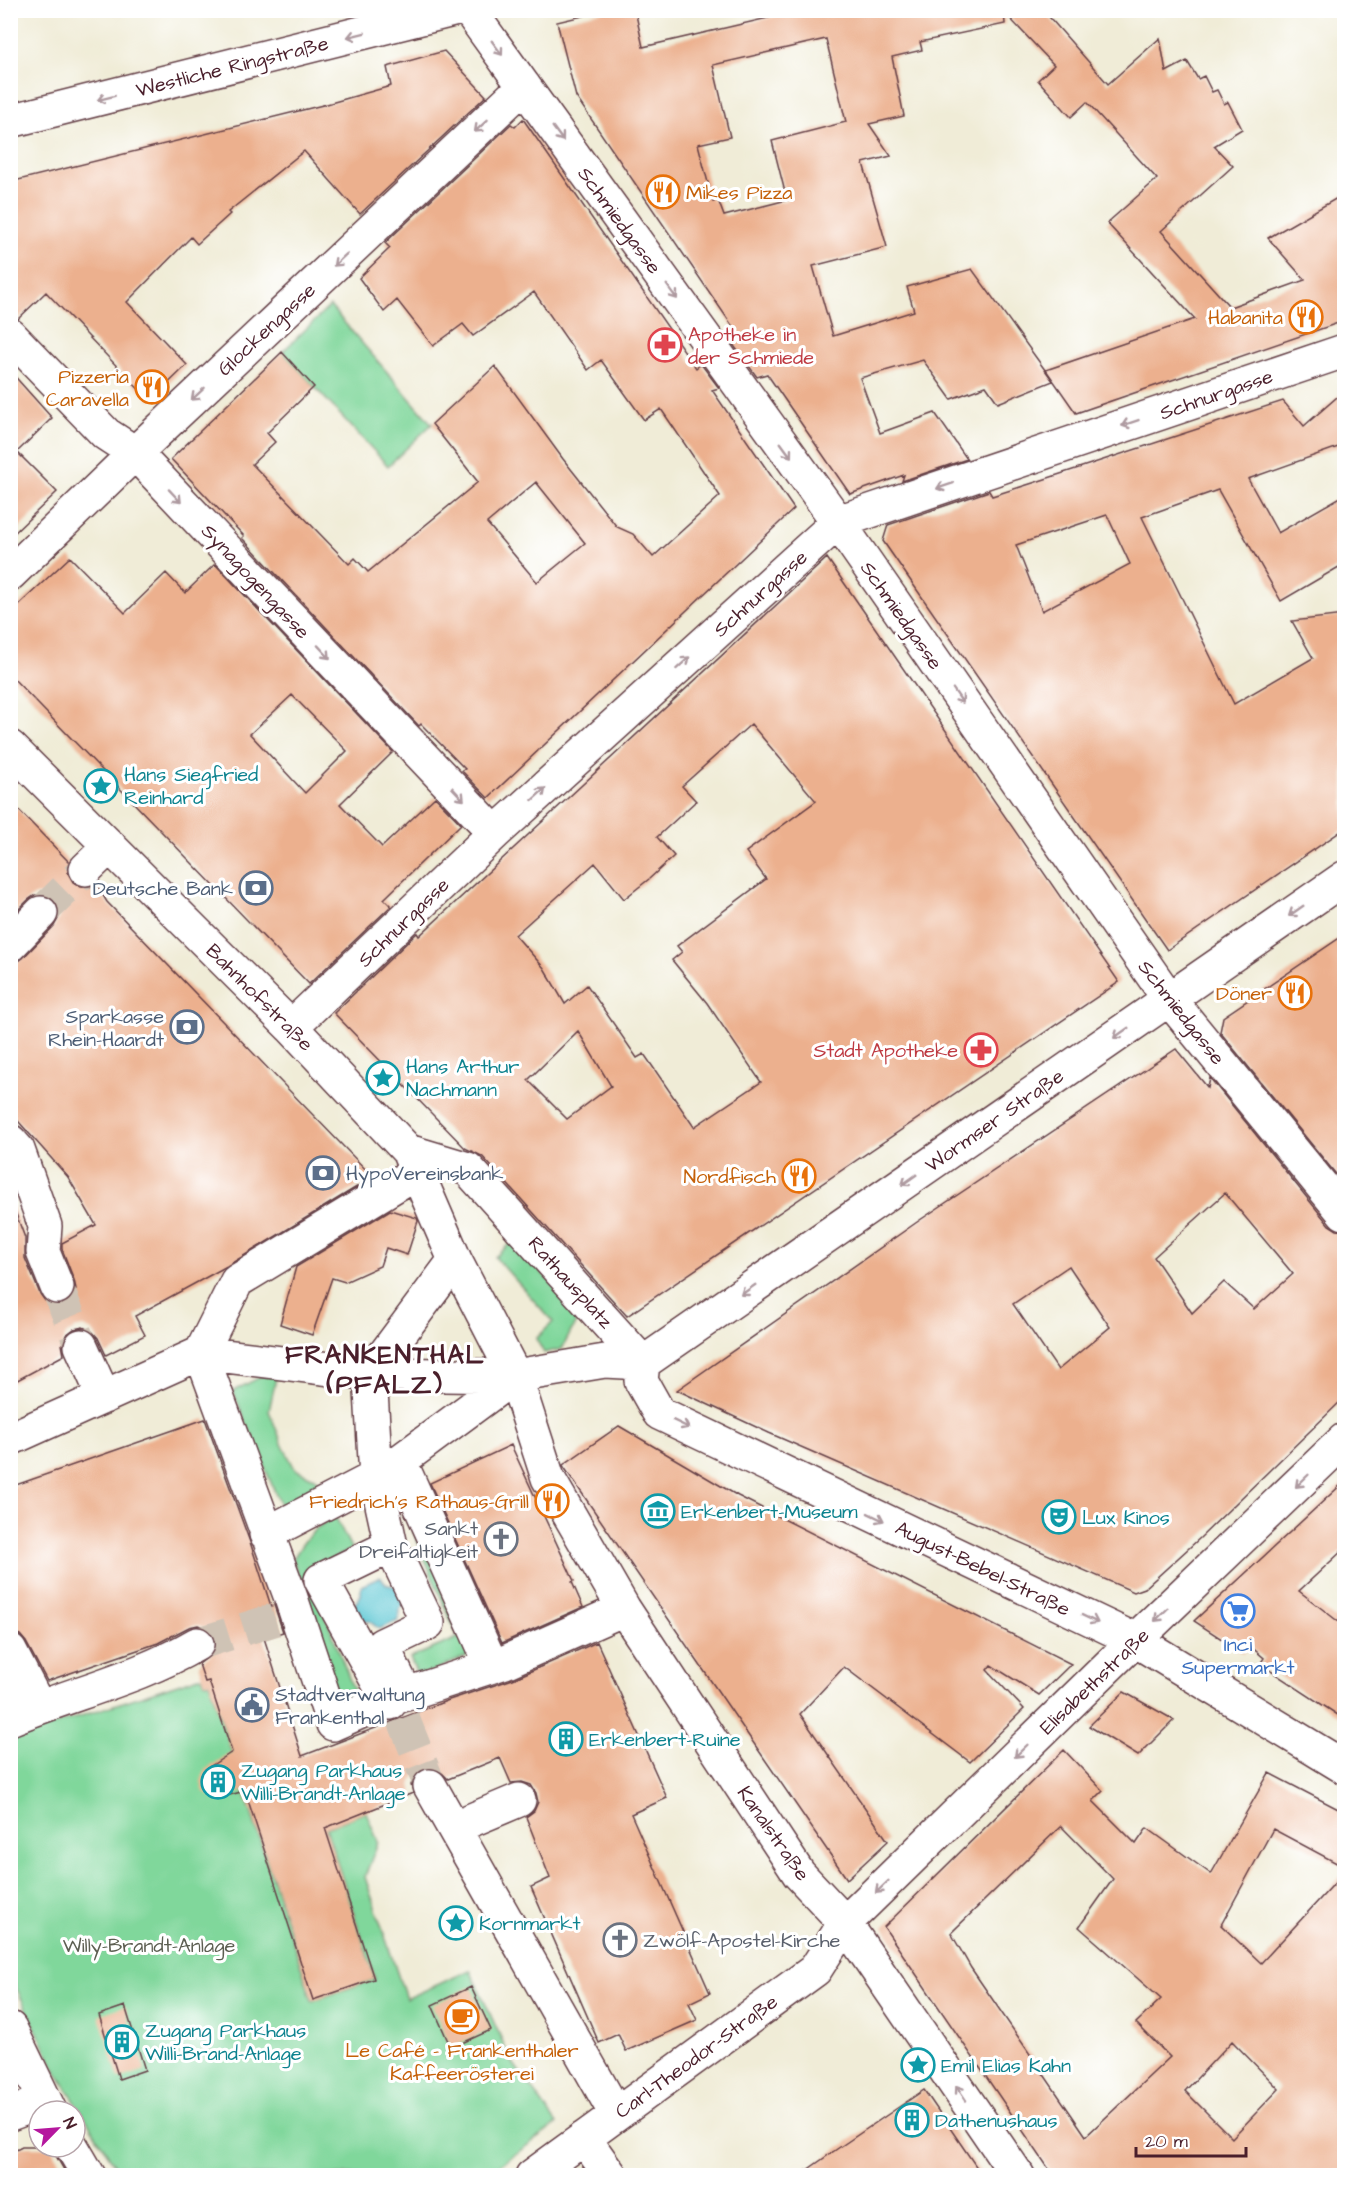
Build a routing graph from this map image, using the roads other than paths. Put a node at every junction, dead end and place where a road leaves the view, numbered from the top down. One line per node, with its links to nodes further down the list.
1 (453, 10): 4 (street, Westliche Ringstraße, one-way to 4)
2 (469, 10): 3 (street, Schmiedgasse, one-way to 3)
3 (524, 86): 7 (street, Glockengasse, one-way to 7); 8 (street, Schmiedgasse, one-way to 8)
4 (10, 122)
5 (10, 335): 7 (street, Synagogengasse)
6 (1344, 351): 8 (street, Schnurgasse, one-way to 8)
7 (135, 453): 9 (street, Glockengasse); 11 (street, Synagogengasse, one-way to 11)
8 (838, 522): 11 (street, Schnurgasse, one-way to 8); 17 (street, Schmiedgasse, one-way to 17)
9 (10, 574)
10 (10, 747): 12 (street, Bahnhofstraße)
11 (495, 833): 18 (street, Schnurgasse)
12 (110, 846): 13 (street); 18 (street, Bahnhofstraße)
13 (86, 869)
14 (1344, 878): 17 (street, Wormser Straße, one-way to 17)
15 (42, 913): 16 (street)
16 (10, 945)
17 (1169, 999): 21 (street, Schmiedgasse); 26 (street, Wormser Straße, one-way to 26)
18 (291, 1027): 20 (street, Bahnhofstraße)
19 (10, 1142): 23 (street)
20 (412, 1162): 22 (street); 25 (street); 26 (street, Rathausplatz)
21 (1344, 1213)
22 (455, 1260): 27 (street); 28 (street)
23 (57, 1287)
24 (81, 1346): 29 (street)
25 (196, 1355): 27 (street, Rathausplatz); 29 (street); 33 (street)
26 (643, 1363): 28 (street, Rathausplatz); 36 (street, August-Bebel-Straße, one-way to 36)
27 (370, 1374): 28 (street, Rathausplatz); 32 (street)
28 (515, 1376): 32 (street, Rathausplatz); 35 (street, Kanalstraße)
29 (104, 1396): 30 (street)
30 (10, 1439)
31 (1344, 1440): 36 (street, Elisabethstraße, one-way to 36)
32 (388, 1469): 33 (street, Rathausplatz); 34 (street); 39 (street)
33 (266, 1534): 40 (street)
34 (391, 1546): 40 (street); 40 (street)
35 (624, 1609): 39 (street); 46 (street, Kanalstraße)
36 (1135, 1640): 42 (street, August-Bebel-Straße); 46 (street, Elisabethstraße, one-way to 46)
37 (190, 1648): 41 (street)
38 (10, 1651): 41 (street)
39 (499, 1664): 40 (street)
40 (395, 1709)
41 (25, 1713)
42 (1344, 1767)
43 (430, 1786): 45 (street)
44 (519, 1800): 45 (street)
45 (455, 1827): 51 (street)
46 (845, 1923): 51 (street, Carl-Theodor-Straße); 57 (street, Kanalstraße, one-way to 46)
47 (10, 2028): 48 (street)
48 (45, 2099)
49 (27, 2110): 50 (street)
50 (10, 2114)
51 (616, 2114): 52 (street, Carl-Theodor-Straße)
52 (584, 2138): 55 (street, Carl-Theodor-Straße); 56 (street)
53 (79, 2159): 54 (street)
54 (89, 2175)
55 (532, 2175)
56 (611, 2175)
57 (1018, 2175)

